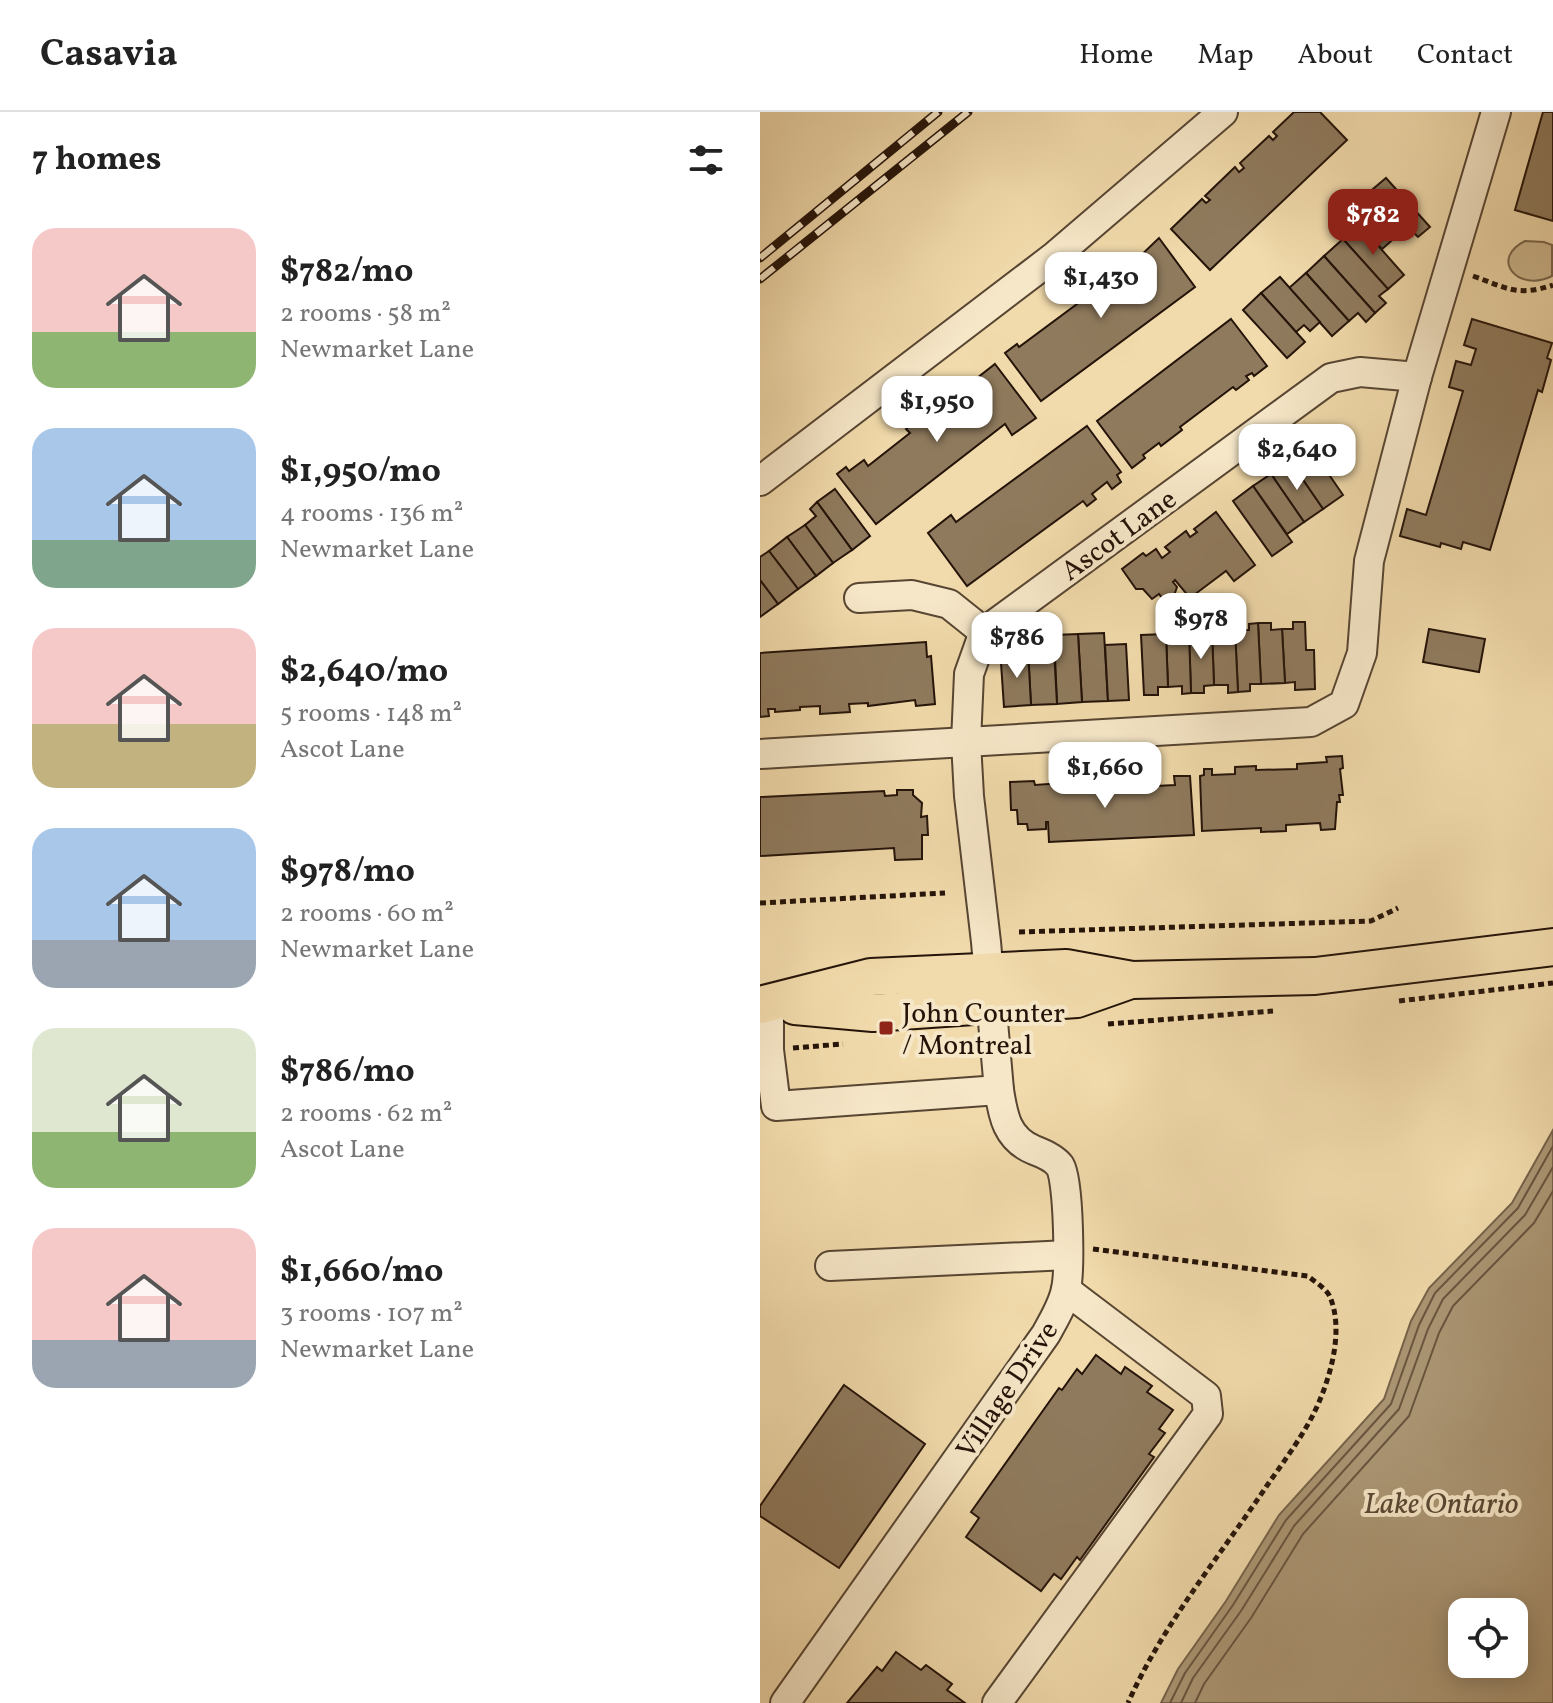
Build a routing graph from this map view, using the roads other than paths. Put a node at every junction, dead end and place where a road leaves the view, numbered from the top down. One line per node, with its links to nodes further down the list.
1 (1223, 112): 4 (street)
2 (1496, 112): 3 (street)
3 (1417, 377): 6 (street, Ascot Lane); 7 (street)
4 (760, 481)
5 (859, 598): 6 (street)
6 (984, 632): 7 (street)
7 (966, 742): 8 (street); 10 (street)
8 (760, 754)
9 (1553, 947): 10 (main road)
10 (991, 987): 11 (main road); 12 (street, Village Drive)
11 (765, 1004): 12 (street)
12 (999, 1090): 13 (street, Village Drive)
13 (1068, 1255): 14 (street); 15 (street, Village Drive)
14 (830, 1266)
15 (1066, 1290): 16 (street, Village Drive); 17 (street)
16 (785, 1703)
17 (997, 1703)

